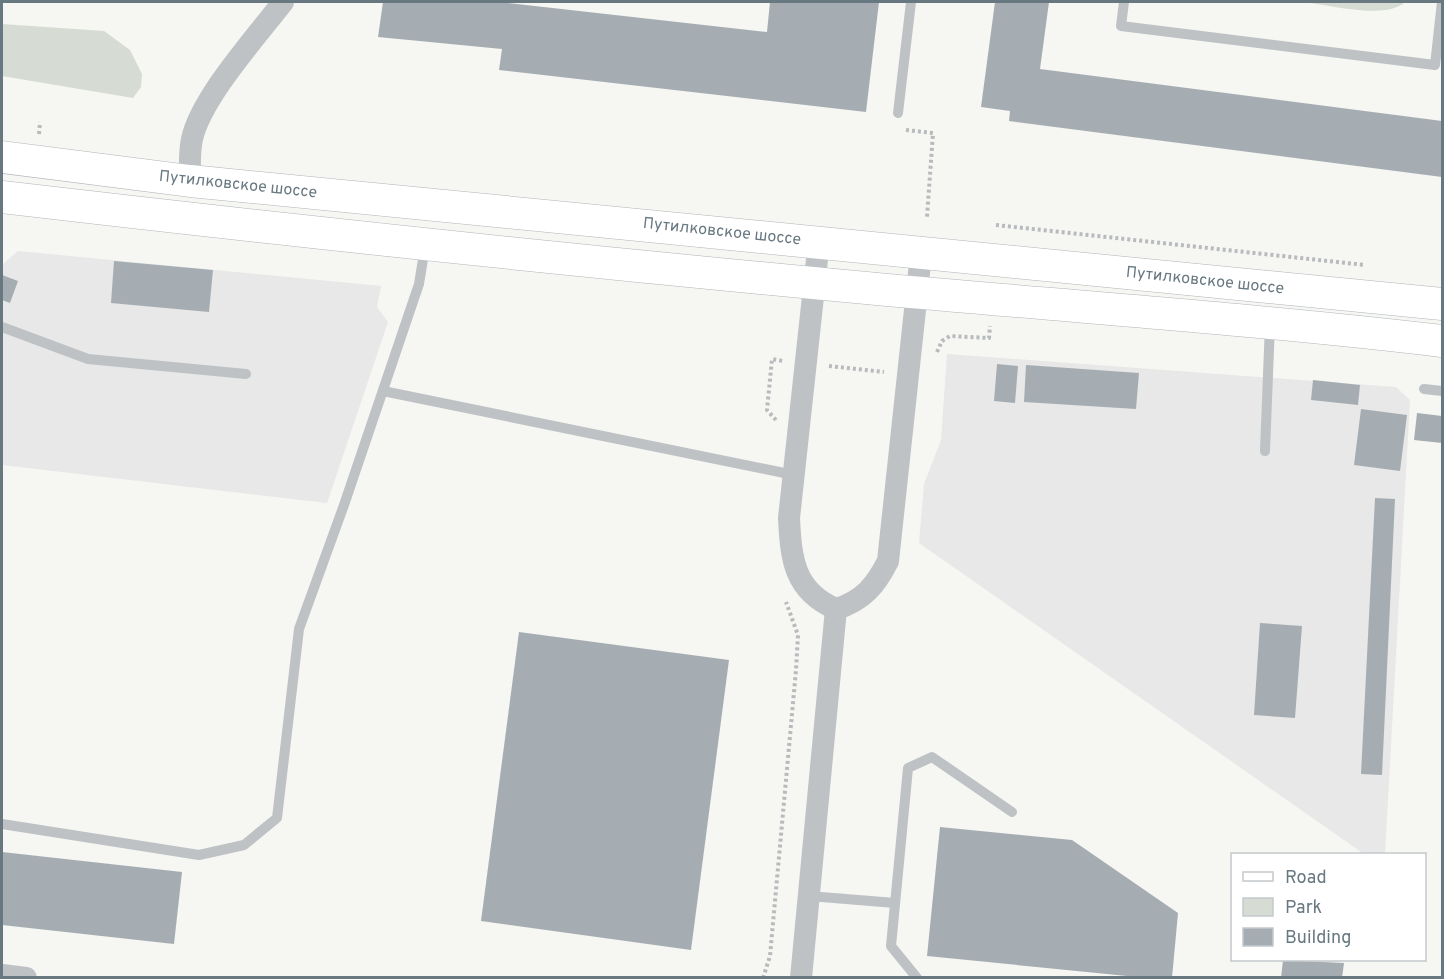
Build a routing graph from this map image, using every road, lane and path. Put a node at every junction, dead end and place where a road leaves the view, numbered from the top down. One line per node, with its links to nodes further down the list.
1 (282, 2): 7 (street)
2 (911, 2): 5 (lane)
3 (1124, 2): 4 (lane)
4 (1442, 2)
5 (898, 113): 9 (path)
6 (2, 157): 7 (main road, Путилковское шоссе)
7 (190, 181): 11 (main road, Путилковское шоссе)
8 (2, 197): 12 (main road, Путилковское шоссе)
9 (927, 218)
10 (996, 225): 14 (path)
11 (819, 242): 13 (main road, Путилковское шоссе); 15 (street)
12 (426, 243): 15 (main road, Путилковское шоссе); 28 (lane)
13 (921, 254): 16 (street); 17 (main road, Путилковское шоссе)
14 (1372, 266)
15 (814, 283): 16 (main road, Путилковское шоссе); 32 (street)
16 (917, 292): 18 (main road, Путилковское шоссе); 34 (street)
17 (1443, 304)
18 (1270, 321): 21 (main road, Путилковское шоссе); 31 (lane)
19 (2, 327): 26 (lane)
20 (989, 338): 22 (path)
21 (1443, 341)
22 (936, 358)
23 (785, 361): 30 (path)
24 (821, 365): 25 (path)
25 (894, 373)
26 (246, 374)
27 (1424, 389): 29 (lane)
28 (383, 391): 32 (lane); 36 (lane)
29 (1443, 391)
30 (775, 429)
31 (1265, 451)
32 (794, 476): 34 (street)
33 (784, 596): 41 (path)
34 (836, 609): 37 (street)
35 (1012, 812): 38 (lane)
36 (2, 824)
37 (809, 897): 38 (lane); 42 (street)
38 (895, 903): 43 (lane)
39 (2, 975): 40 (street)
40 (26, 978)
41 (763, 978)
42 (801, 978)
43 (917, 978)

